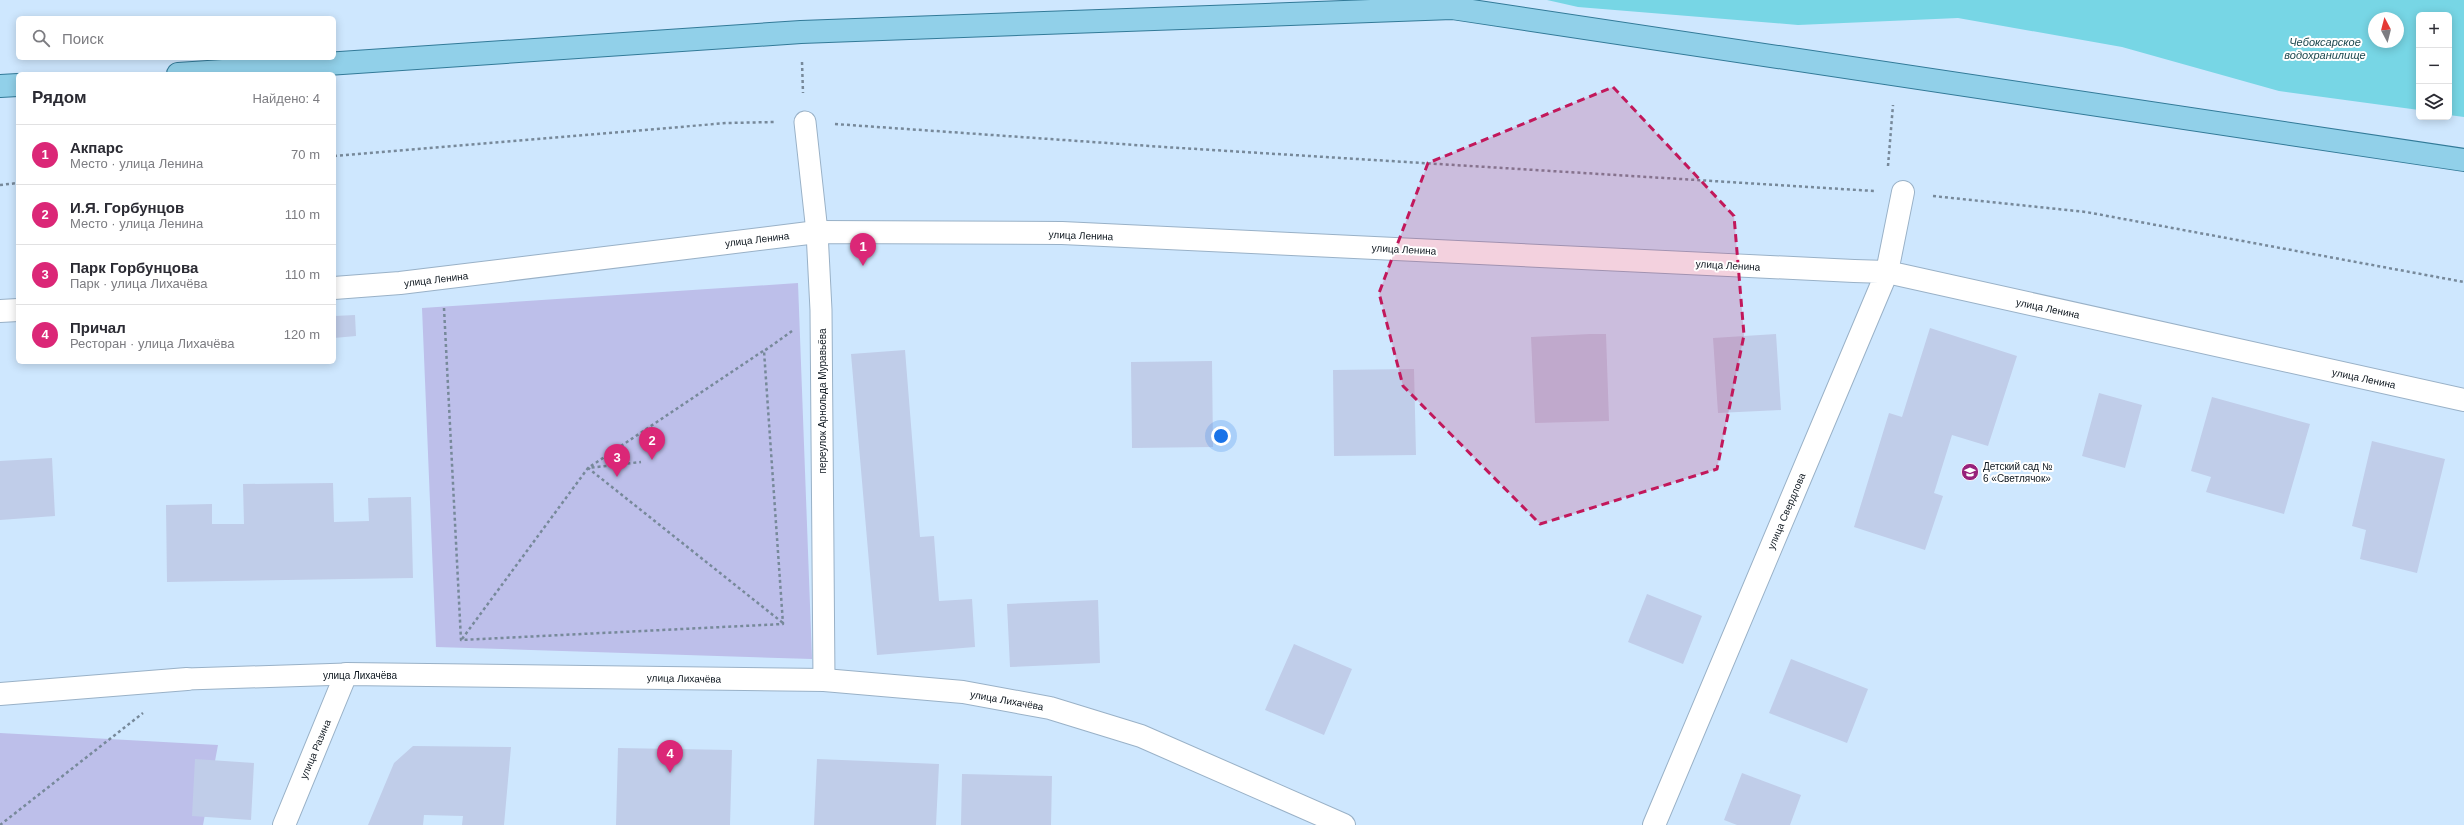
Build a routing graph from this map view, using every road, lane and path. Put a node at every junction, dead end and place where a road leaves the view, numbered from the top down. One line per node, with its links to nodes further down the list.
1 (208, 72): 2 (main road)
2 (1895, 74): 7 (main road); 10 (path)
3 (16, 85): 4 (main road)
4 (0, 86)
5 (805, 122): 6 (path); 10 (path); 11 (lane, переулок Арнольда Муравьёва)
6 (336, 156)
7 (2464, 160)
8 (16, 183): 9 (path)
9 (0, 185)
10 (1895, 192): 12 (street, улица Свердлова); 14 (path)
11 (817, 232): 12 (street, улица Ленина); 13 (street, улица Ленина); 17 (lane, переулок Арнольда Муравьёва)
12 (1887, 272): 20 (street, улица Ленина); 33 (street, улица Свердлова)
13 (442, 278): 15 (street, улица Ленина); 24 (path)
14 (2464, 282)
15 (336, 288)
16 (16, 310): 18 (street)
17 (821, 310): 19 (path); 27 (lane, переулок Арнольда Муравьёва)
18 (0, 311)
19 (764, 351): 22 (path); 23 (path)
20 (2464, 400)
21 (641, 462): 22 (path)
22 (588, 468): 23 (path); 24 (path)
23 (783, 624): 24 (path)
24 (461, 640)
25 (346, 674): 26 (lane, улица Лихачёва); 27 (street, улица Лихачёва); 31 (street, улица Разина)
26 (187, 679): 28 (street, улица Лихачёва)
27 (824, 680): 32 (street, улица Лихачёва)
28 (0, 694)
29 (150, 708): 30 (path)
30 (0, 825)
31 (284, 825)
32 (1344, 825)
33 (1654, 825)

